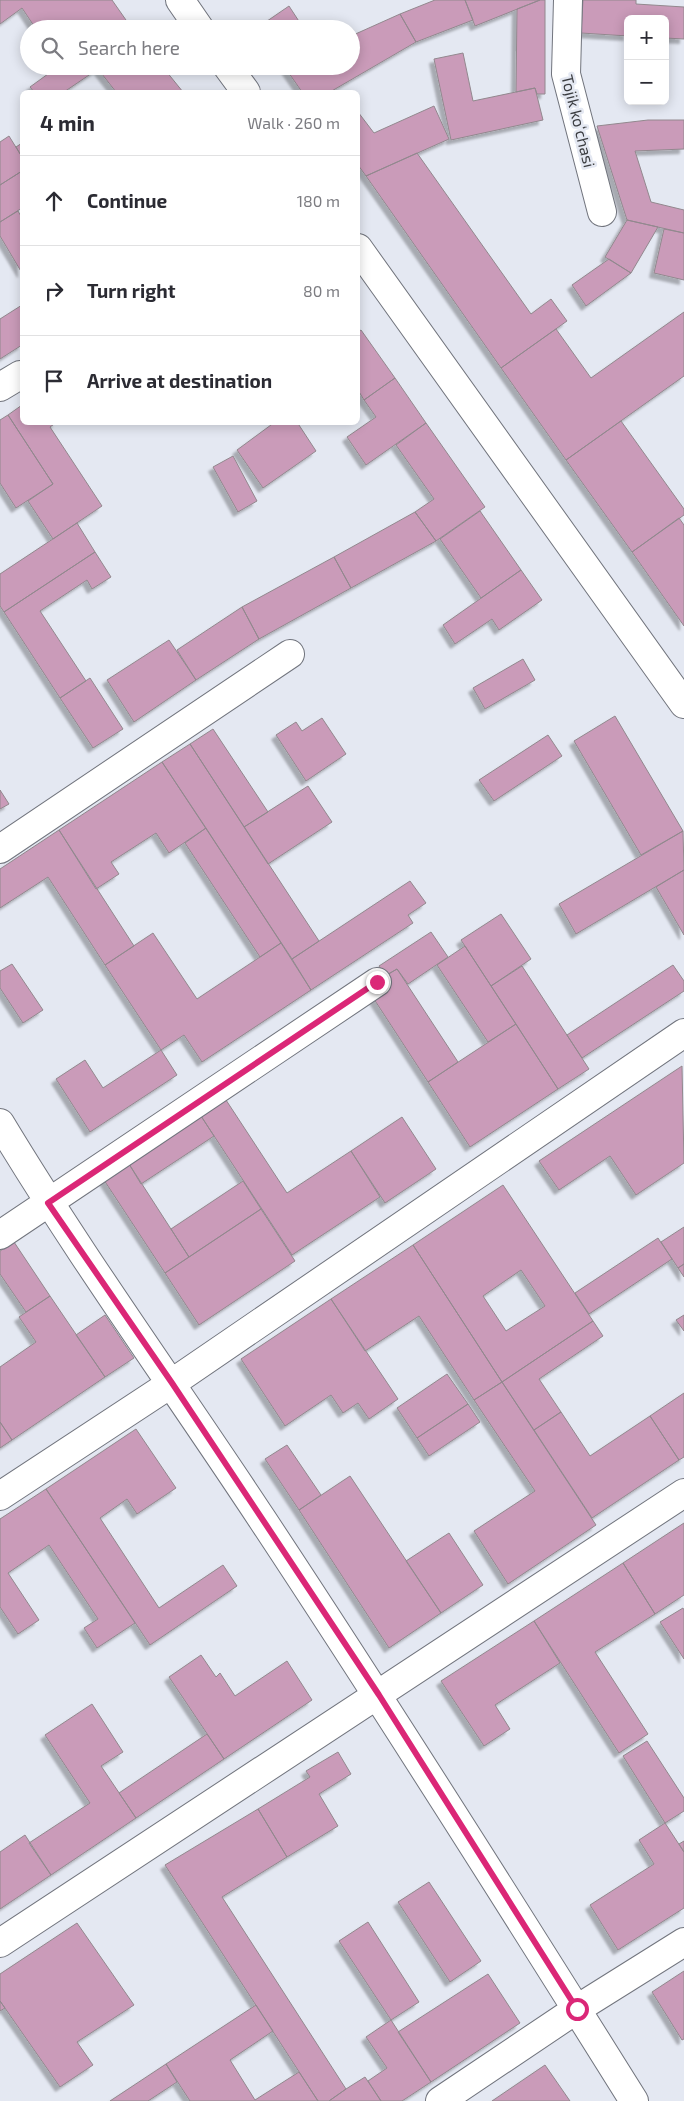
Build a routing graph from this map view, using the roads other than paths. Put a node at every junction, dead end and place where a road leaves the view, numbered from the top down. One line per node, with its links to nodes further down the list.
1 (180, 0): 3 (street)
2 (568, 0): 6 (street, Tojik koʻchasi)
3 (194, 20)
4 (234, 75): 5 (street)
5 (245, 90)
6 (602, 212)
7 (360, 251): 9 (street)
8 (290, 654): 10 (street)
9 (684, 704)
10 (0, 849)
11 (377, 982): 14 (street)
12 (684, 1033): 16 (street)
13 (0, 1123): 14 (street)
14 (48, 1203): 15 (street); 16 (street)
15 (0, 1235)
16 (172, 1383): 18 (street); 19 (street)
17 (684, 1493): 19 (street)
18 (0, 1496)
19 (379, 1695): 21 (street); 22 (street)
20 (684, 1942): 22 (street)
21 (0, 1943)
22 (577, 2009): 23 (street); 24 (street)
23 (440, 2101)
24 (634, 2101)

